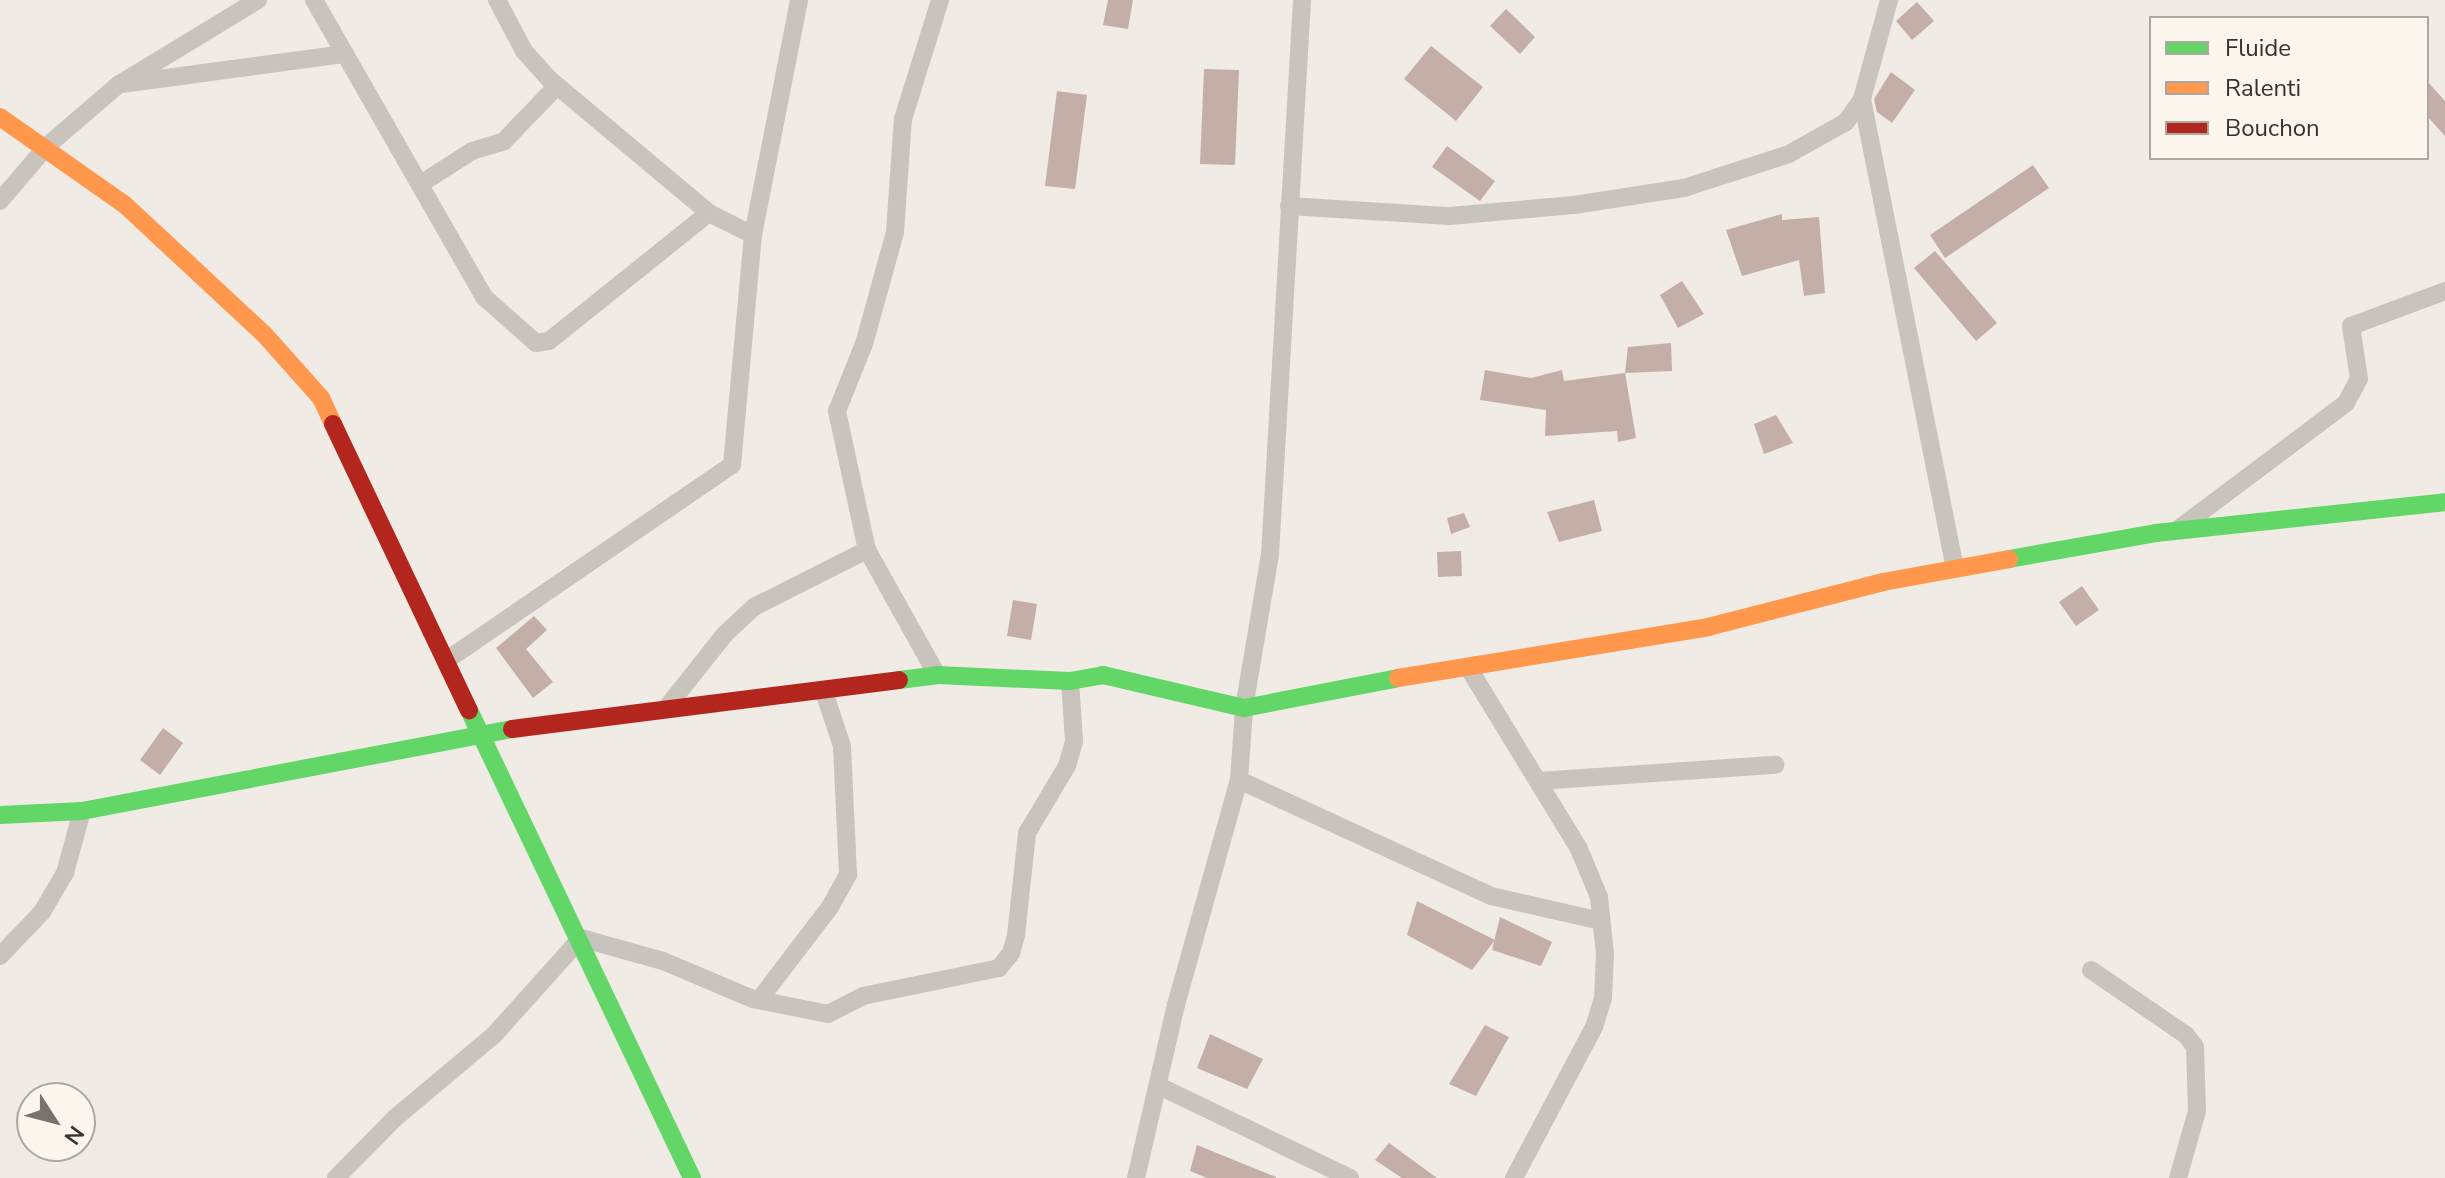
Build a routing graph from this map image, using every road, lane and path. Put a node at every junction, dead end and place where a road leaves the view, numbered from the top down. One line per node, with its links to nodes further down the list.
1 (258, 0): 9 (street)
2 (314, 0): 8 (street)
3 (497, 0): 10 (street)
4 (799, 0): 18 (street)
5 (940, 0): 22 (street)
6 (1302, 0): 16 (street)
7 (1889, 0): 11 (street)
8 (345, 54): 9 (street); 14 (street)
9 (118, 85): 13 (street)
10 (557, 86): 14 (street); 17 (street)
11 (1862, 99): 16 (street); 23 (street)
12 (0, 117): 13 (street)
13 (47, 146): 15 (street); 24 (street)
14 (422, 183): 17 (street)
15 (0, 201)
16 (1289, 206): 30 (street)
17 (709, 213): 18 (street)
18 (753, 235): 24 (street)
19 (2445, 291): 21 (street)
20 (2445, 502): 21 (street)
21 (2174, 531): 23 (street)
22 (867, 550): 26 (street); 29 (street)
23 (1955, 568): 25 (street)
24 (447, 660): 31 (street)
25 (1468, 667): 30 (street); 34 (street)
26 (937, 675): 27 (street); 28 (street)
27 (1070, 681): 30 (street); 41 (street)
28 (824, 692): 29 (street); 41 (street)
29 (667, 707): 31 (street)
30 (1244, 708): 33 (street)
31 (484, 733): 35 (street); 38 (street)
32 (1775, 765): 34 (street)
33 (1239, 780): 37 (street); 42 (street)
34 (1538, 781): 37 (street)
35 (82, 811): 36 (street); 39 (street)
36 (0, 815)
37 (1601, 921): 47 (street)
38 (581, 938): 41 (street); 43 (street); 44 (street)
39 (0, 956)
40 (2091, 970): 48 (street)
41 (759, 1000)
42 (1159, 1086): 45 (street); 46 (street)
43 (336, 1178)
44 (692, 1178)
45 (1136, 1178)
46 (1350, 1178)
47 (1514, 1178)
48 (2178, 1178)

